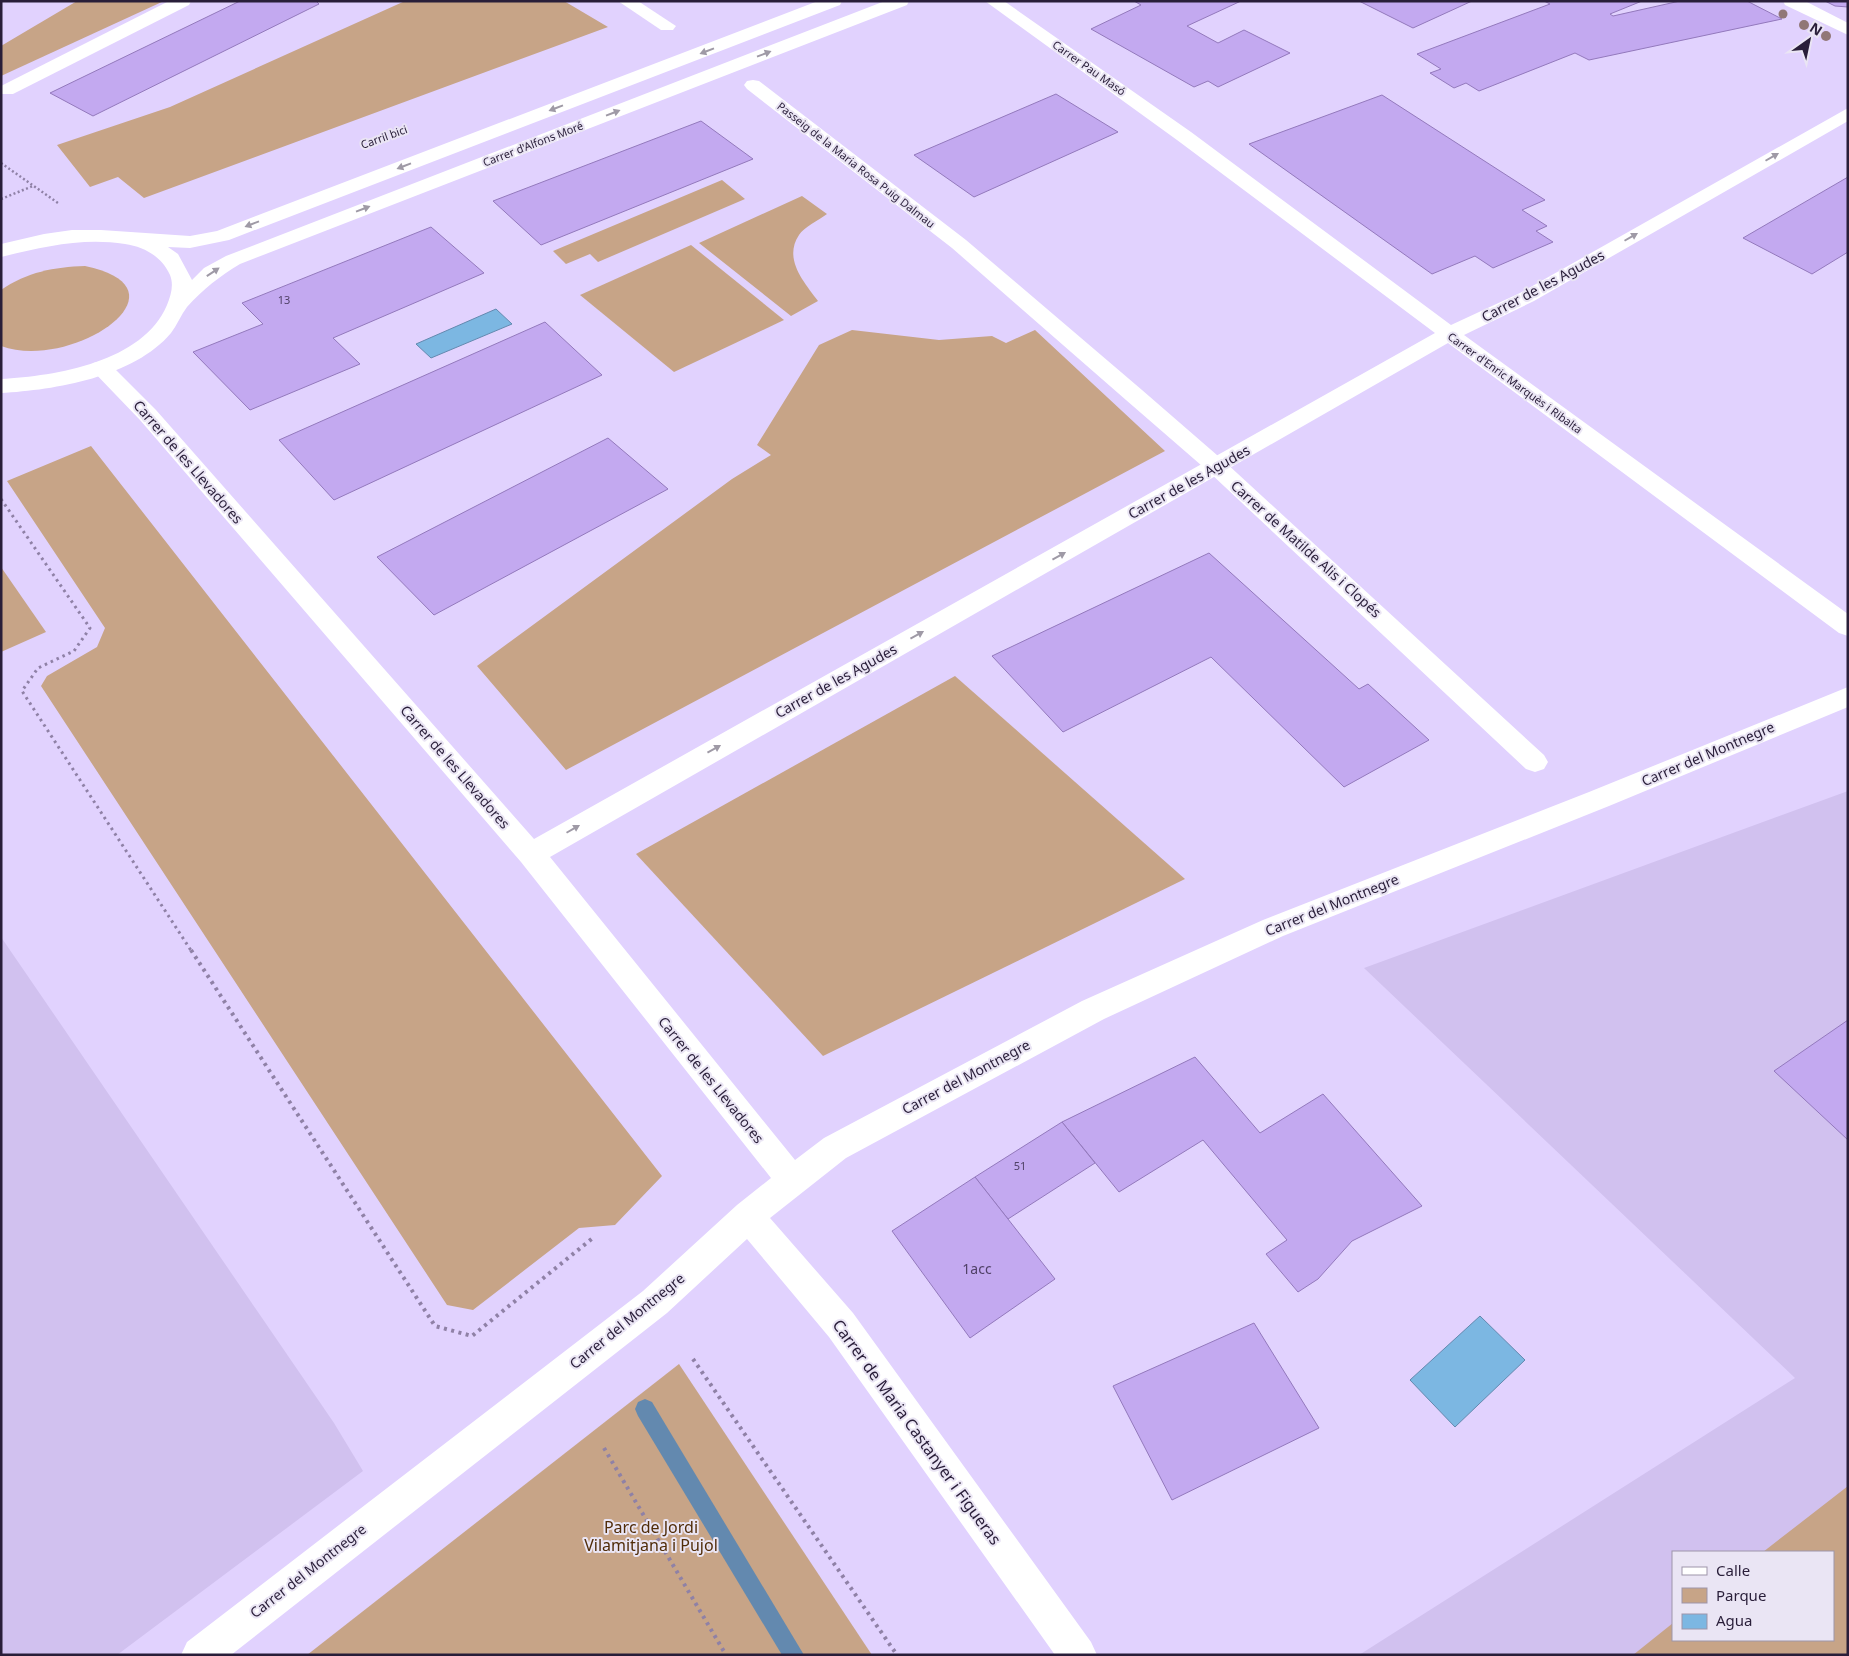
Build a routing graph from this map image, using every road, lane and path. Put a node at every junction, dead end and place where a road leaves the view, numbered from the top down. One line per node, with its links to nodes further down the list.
1 (183, 1): 10 (street)
2 (626, 1): 7 (street)
3 (834, 1): 17 (street, Carrer d'Alfons Moré, one-way to 17)
4 (900, 1): 20 (street, Carrer d'Alfons Moré, one-way to 4)
5 (994, 1): 12 (street, Carrer Pau Masó)
6 (1791, 1): 8 (street)
7 (667, 26)
8 (1848, 30)
9 (753, 85): 18 (street, Passeig de la Maria Rosa Puig Dalmau)
10 (6, 90)
11 (1848, 113): 21 (street, Carrer de les Agudes, one-way to 11)
12 (1184, 136): 21 (street, Carrer d'Enric Marquès i Ribalta)
13 (1, 163): 14 (path)
14 (34, 186): 15 (path); 16 (path)
15 (1, 199)
16 (59, 203)
17 (130, 239): 19 (street); 20 (street)
18 (959, 244): 24 (street, Carrer de Matilde Alis i Clopés)
19 (3, 247)
20 (178, 304): 22 (street)
21 (1449, 334): 24 (street, Carrer de les Agudes); 26 (street, Carrer d'Enric Marquès i Ribalta)
22 (101, 368): 23 (street); 29 (street, Carrer de les Llevadores)
23 (1, 386)
24 (1217, 467): 28 (street, Carrer de Matilde Alis i Clopés); 29 (street, Carrer de les Agudes, one-way to 24)
25 (1, 499): 32 (path)
26 (1848, 627)
27 (1848, 696): 30 (street, Carrer del Montnegre)
28 (1535, 762)
29 (531, 854): 30 (street, Carrer de les Llevadores)
30 (792, 1180): 31 (street, Carrer del Montnegre)
31 (748, 1216): 35 (street, Carrer del Montnegre); 38 (street, Carrer de Maria Castanyer i Figueras)
32 (594, 1237)
33 (693, 1359): 37 (path)
34 (604, 1448): 36 (path)
35 (200, 1655)
36 (726, 1655)
37 (897, 1655)
38 (1078, 1655)

